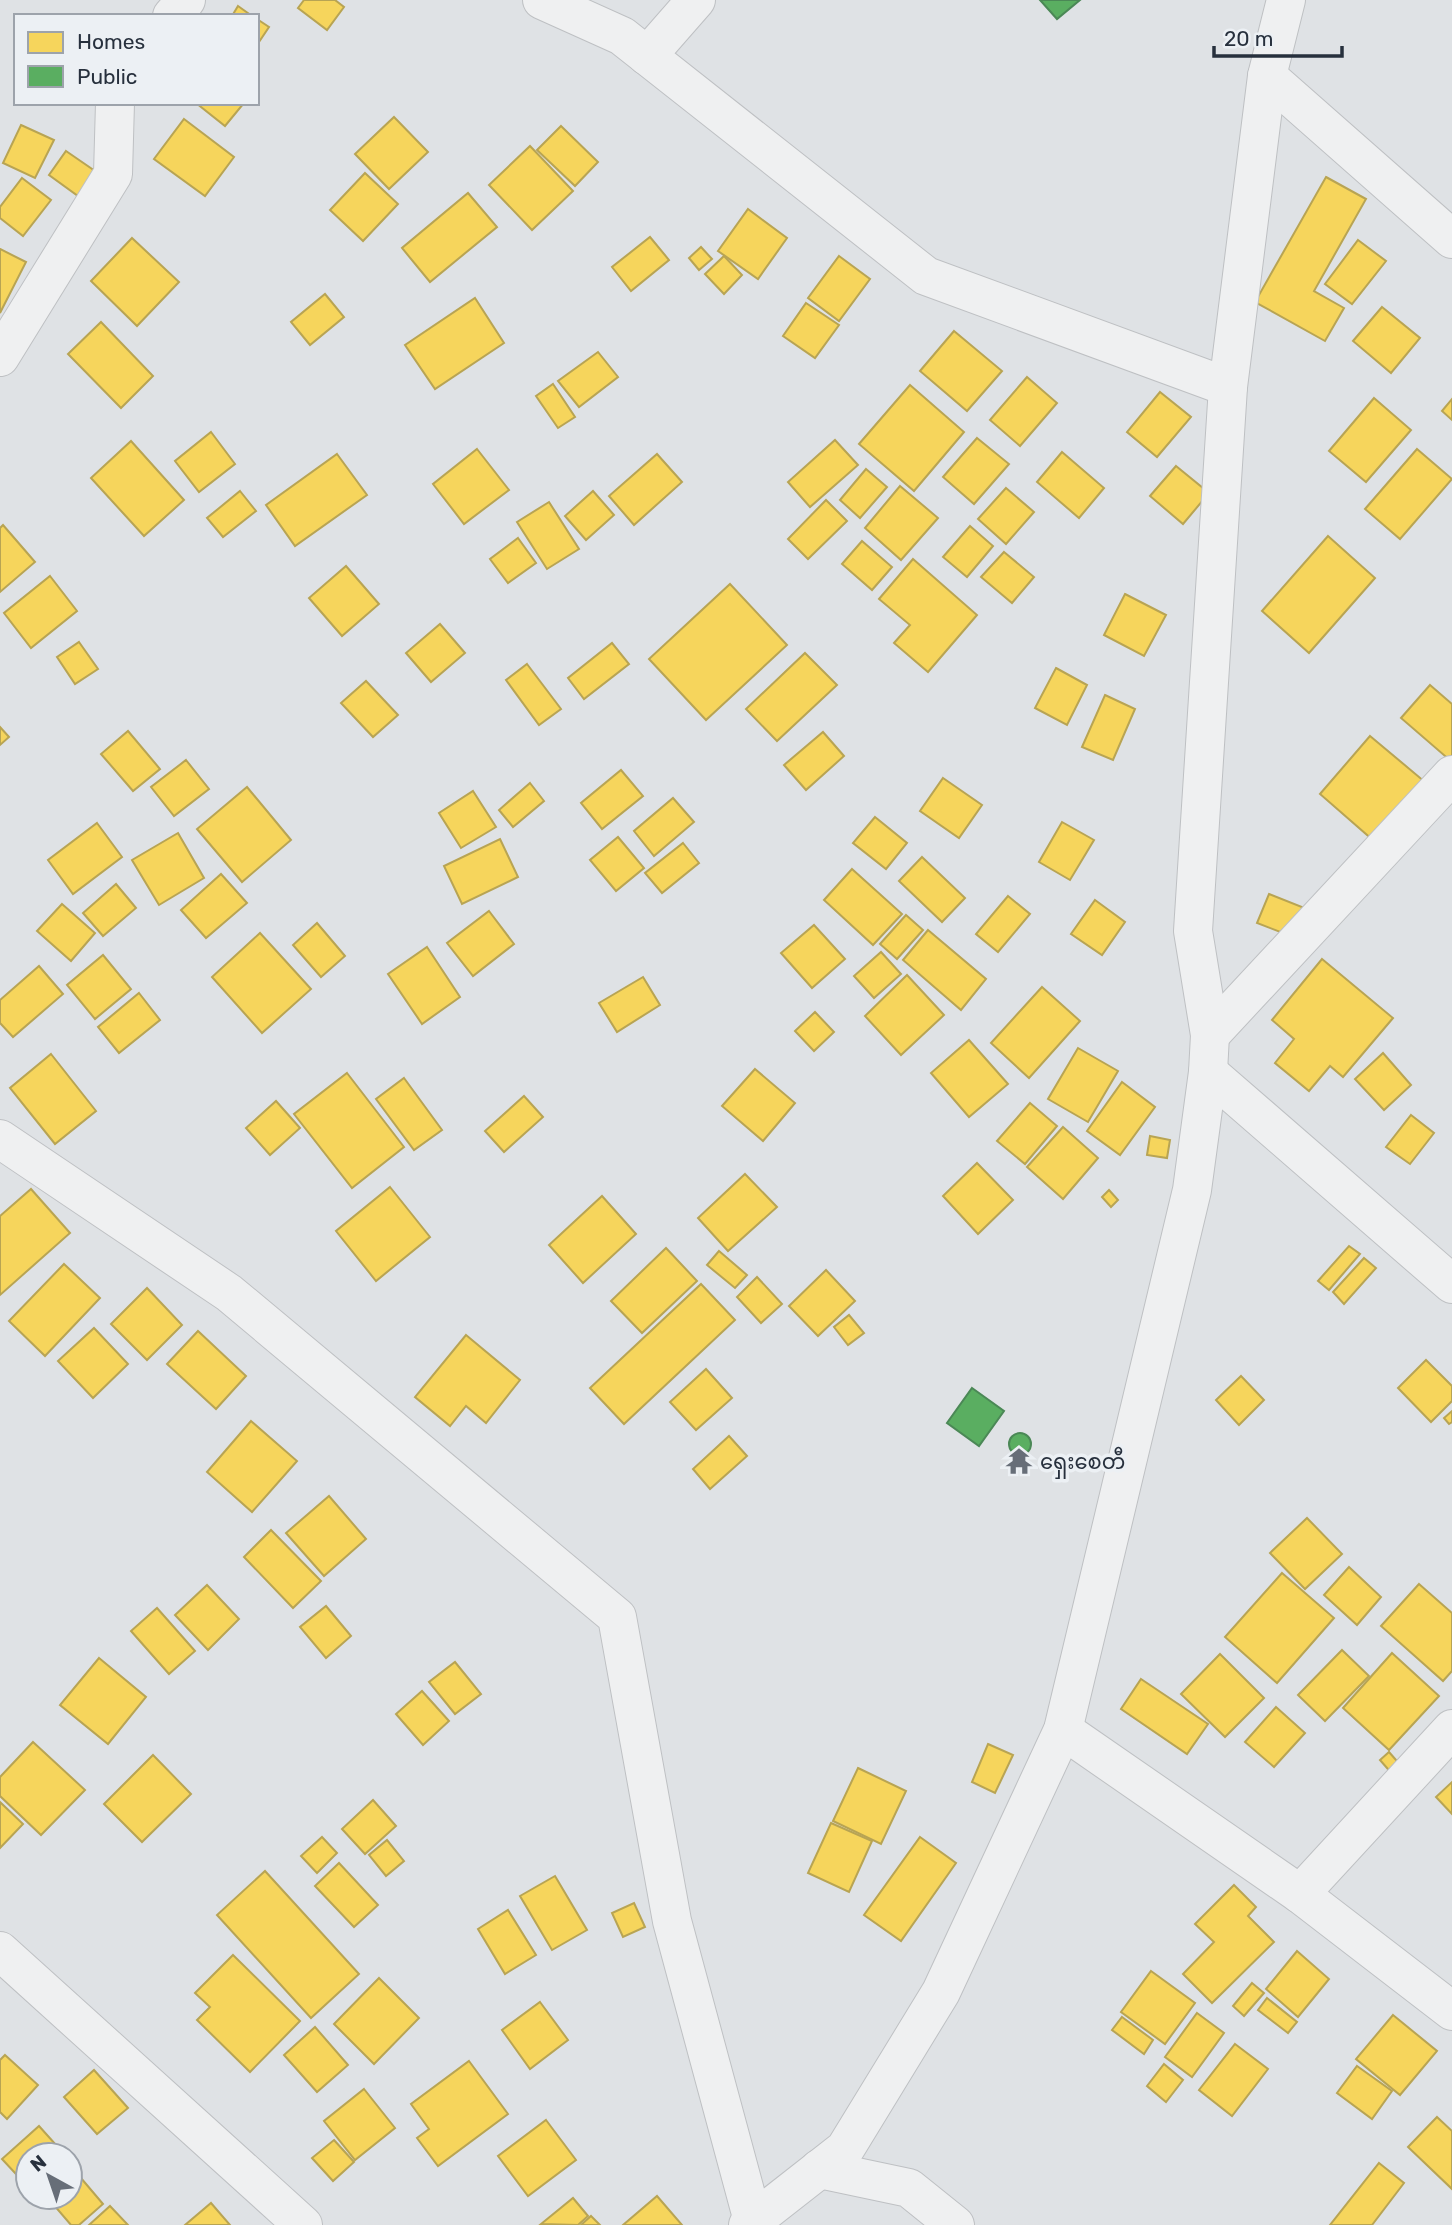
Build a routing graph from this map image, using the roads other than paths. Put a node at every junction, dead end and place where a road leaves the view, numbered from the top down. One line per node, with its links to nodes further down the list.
1 (186, 0): 5 (street)
2 (542, 0): 6 (street)
3 (696, 0): 6 (street)
4 (1286, 0): 7 (street)
5 (174, 14)
6 (647, 56): 11 (street)
7 (1267, 76): 9 (street); 11 (street)
8 (115, 105): 10 (street)
9 (1452, 239)
10 (0, 357)
11 (1228, 387): 13 (street)
12 (1452, 775): 13 (street)
13 (1209, 1053): 15 (street); 17 (street)
14 (0, 1139): 22 (street)
15 (1452, 1284)
16 (1452, 1729): 18 (street)
17 (1063, 1730): 18 (street); 21 (street)
18 (1300, 1894): 20 (street)
19 (0, 1951): 23 (street)
20 (1452, 2011)
21 (819, 2169): 22 (street); 24 (street)
22 (750, 2223)
23 (303, 2225)
24 (955, 2225)

